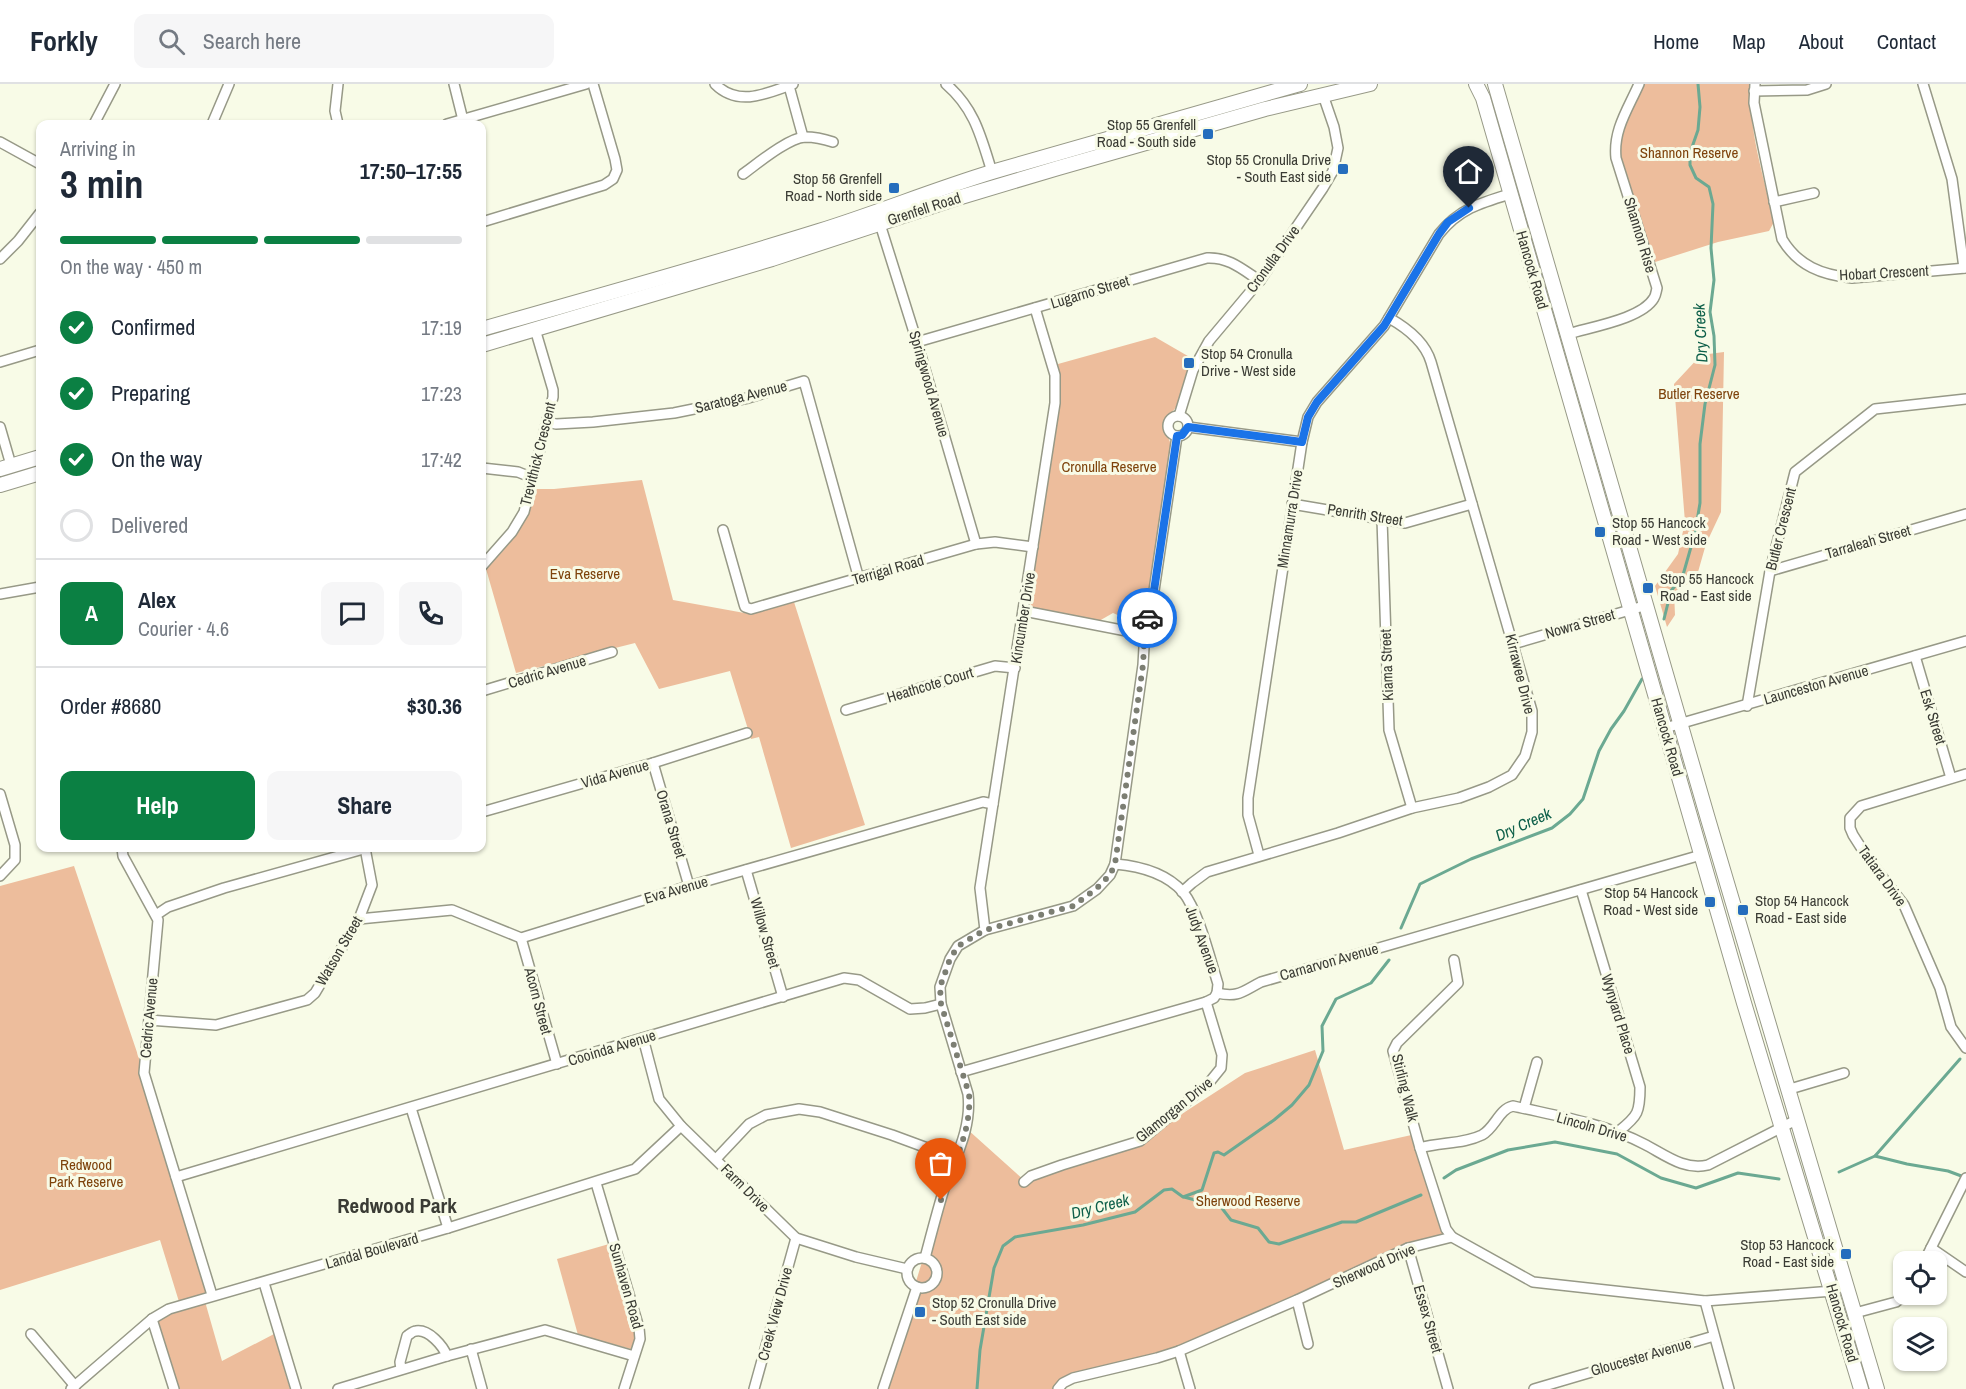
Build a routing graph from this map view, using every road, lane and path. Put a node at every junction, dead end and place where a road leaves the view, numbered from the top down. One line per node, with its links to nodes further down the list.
1 (115, 84): 19 (street)
2 (229, 84): 20 (street)
3 (338, 84): 21 (street)
4 (454, 84): 22 (street)
5 (586, 84): 22 (street)
6 (593, 84): 34 (street)
7 (715, 84): 15 (street)
8 (1300, 84): 27 (main road, Grenfell Road)
9 (1370, 84): 18 (main road, Grenfell Road)
10 (1476, 84): 30 (main road, Hancock Road)
11 (1495, 84): 44 (main road, Hancock Road)
12 (1639, 84): 44 (street, Shannon Rise)
13 (1826, 84): 17 (street)
14 (1923, 84): 37 (street)
15 (791, 85): 23 (street)
16 (954, 86): 27 (street)
17 (1755, 87): 32 (street, Hobart Crescent)
18 (1321, 89): 29 (main road, Grenfell Road); 38 (street, Cronulla Drive)
19 (96, 120)
20 (214, 120)
21 (337, 120)
22 (463, 120)
23 (803, 137): 25 (street); 28 (street)
24 (0, 142): 26 (street)
25 (833, 142)
26 (36, 162)
27 (992, 172): 29 (main road); 40 (main road, Grenfell Road)
28 (743, 174)
29 (996, 187): 35 (main road, Grenfell Road)
30 (1510, 194): 41 (street, Minnamurra Drive); 75 (main road, Hancock Road)
31 (1814, 194): 32 (street)
32 (1774, 202): 37 (street, Hobart Crescent)
33 (36, 218): 36 (street)
34 (486, 221)
35 (880, 224): 43 (main road, Grenfell Road); 45 (street, Springwood Avenue)
36 (0, 260)
37 (1965, 268)
38 (1260, 281): 39 (street, Lugarno Street); 50 (street, Cronulla Drive)
39 (1035, 308): 45 (street, Lugarno Street); 68 (street, Kincumber Drive)
40 (531, 315): 42 (main road, Grenfell Road); 43 (main road)
41 (1389, 318): 55 (street, Minnamurra Drive); 63 (street, Kirrawee Drive)
42 (486, 328)
43 (535, 329): 46 (main road, Grenfell Road); 51 (street, Trevithick Crescent)
44 (1568, 334): 74 (main road, Hancock Road)
45 (917, 342): 67 (street, Springwood Avenue)
46 (486, 344)
47 (36, 351): 48 (street)
48 (0, 362)
49 (1966, 399): 70 (street, Butler Crescent)
50 (1179, 416): 53 (street); 54 (street)
51 (547, 422): 60 (street, Trevithick Crescent); 71 (street, Saratoga Avenue)
52 (0, 427): 57 (street)
53 (1188, 427): 54 (street); 55 (street)
54 (1177, 436): 77 (street)
55 (1302, 442): 62 (street, Minnamurra Drive)
56 (36, 458): 57 (main road)
57 (6, 467)
58 (486, 468): 60 (street)
59 (36, 474): 61 (main road)
60 (533, 478): 69 (street, Trevithick Crescent)
61 (0, 485)
62 (1292, 504): 65 (street, Penrith Street); 100 (street, Minnamurra Drive)
63 (1472, 504): 65 (street, Penrith Street); 79 (street, Kirrawee Drive)
64 (1966, 514): 70 (street, Tarraleah Street)
65 (1382, 519): 94 (street, Kiama Street)
66 (723, 530): 71 (street, Terrigal Road)
67 (976, 544): 68 (street, Terrigal Road); 71 (street, Terrigal Road)
68 (1033, 547): 76 (street, Kincumber Drive)
69 (486, 561)
70 (1770, 571): 84 (street, Butler Crescent)
71 (859, 579)
72 (36, 588): 73 (street)
73 (0, 594)
74 (1647, 605): 75 (street, Nowra Street); 86 (main road, Hancock Road)
75 (1631, 609): 79 (street, Nowra Street); 87 (main road, Hancock Road)
76 (1024, 611): 77 (street); 82 (street, Kincumber Drive)
77 (1142, 633): 102 (street)
78 (1966, 641): 81 (street, Launceston Avenue)
79 (1513, 644): 94 (street, Kirrawee Drive)
80 (612, 652): 83 (street, Cedric Avenue)
81 (1915, 656): 84 (street, Launceston Avenue); 91 (street, Esk Street)
82 (1015, 668): 85 (street, Heathcote Court); 93 (street, Kincumber Drive)
83 (486, 690)
84 (1747, 706): 86 (street, Launceston Avenue)
85 (846, 710)
86 (1681, 724): 87 (street, Launceston Avenue); 96 (main road, Hancock Road)
87 (1665, 728): 101 (main road, Hancock Road)
88 (747, 733): 89 (street, Vida Avenue)
89 (653, 763): 95 (street, Vida Avenue); 105 (street, Orana Street)
90 (1966, 774): 91 (street, Tatiara Drive)
91 (1951, 778): 119 (street, Tatiara Drive)
92 (0, 794): 104 (street)
93 (993, 804): 103 (street, Eva Avenue); 110 (street, Kincumber Drive)
94 (1412, 808): 100 (street, Kirrawee Drive)
95 (486, 812)
96 (1717, 850): 101 (main road); 124 (main road, Hancock Road)
97 (123, 852): 108 (street, Cedric Avenue)
98 (352, 852): 108 (street)
99 (367, 852): 109 (street, Watson Street)
100 (1259, 855): 107 (street, Kirrawee Drive)
101 (1701, 855): 106 (street, Carnarvon Avenue); 129 (main road, Hancock Road)
102 (1115, 864): 107 (street, Judy Avenue); 110 (street)
103 (746, 870): 105 (street, Eva Avenue); 114 (street, Willow Street)
104 (0, 876)
105 (689, 886): 111 (street, Eva Avenue)
106 (1581, 890): 113 (street, Carnarvon Avenue); 130 (street, Wynyard Place)
107 (1182, 892): 113 (street, Judy Avenue)
108 (156, 915): 117 (street, Cedric Avenue)
109 (359, 919): 111 (street); 117 (street, Watson Street)
110 (985, 930): 116 (street)
111 (521, 938): 121 (street, Acorn Street)
112 (1454, 960): 131 (street, Stirling Walk)
113 (1217, 993): 115 (street)
114 (783, 997): 116 (street, Cooinda Avenue); 118 (street, Cooinda Avenue)
115 (1206, 1002): 122 (street); 136 (street, Glamorgan Drive)
116 (941, 1004): 122 (street)
117 (149, 1020): 134 (street, Cedric Avenue)
118 (643, 1038): 121 (street, Cooinda Avenue); 128 (street, Farm Drive)
119 (1966, 1048)
120 (1537, 1062): 126 (street)
121 (557, 1064): 125 (street, Cooinda Avenue)
122 (961, 1072): 133 (street)
123 (1844, 1073): 124 (street)
124 (1790, 1089): 127 (main road, Hancock Road)
125 (411, 1108): 134 (street, Cooinda Avenue); 138 (street)
126 (1524, 1108): 130 (street, Lincoln Drive); 131 (street)
127 (1798, 1119): 129 (street, Lincoln Drive); 154 (main road, Hancock Road)
128 (681, 1126): 132 (street, Farm Drive); 137 (street, Landal Boulevard)
129 (1783, 1127): 130 (street, Lincoln Drive); 149 (main road, Hancock Road)
130 (1619, 1131)
131 (1420, 1148): 139 (street, Stirling Walk)
132 (716, 1159): 133 (street); 140 (street, Farm Drive)
133 (957, 1159): 144 (street)
134 (177, 1177): 150 (street, Cedric Avenue)
135 (1965, 1180): 142 (street)
136 (1024, 1182)
137 (596, 1183): 138 (street, Landal Boulevard); 162 (street, Sunhaven Road)
138 (448, 1228): 147 (street, Landal Boulevard)
139 (1452, 1237): 141 (street, Sherwood Drive); 152 (street)
140 (796, 1238): 145 (street, Farm Drive); 171 (street, Creek View Drive)
141 (1408, 1248): 151 (street, Sherwood Drive); 174 (street, Essex Street)
142 (1931, 1248): 143 (street); 146 (street)
143 (1930, 1251)
144 (925, 1258): 145 (street); 148 (street)
145 (907, 1269): 148 (street)
146 (1966, 1272)
147 (264, 1283): 150 (street, Landal Boulevard); 167 (street)
148 (917, 1287): 172 (street)
149 (1833, 1291): 152 (street); 177 (main road, Hancock Road)
150 (212, 1295): 155 (street, Landal Boulevard)
151 (1297, 1300): 158 (street); 160 (street, Sherwood Drive)
152 (1705, 1301): 157 (street)
153 (1893, 1303): 154 (street)
154 (1855, 1313): 178 (main road, Hancock Road)
155 (152, 1319): 165 (street, Landal Boulevard); 166 (street)
156 (31, 1334): 165 (street)
157 (1714, 1336): 175 (street, Gloucester Avenue); 176 (street)
158 (1308, 1344)
159 (471, 1349): 161 (street); 162 (street); 169 (street)
160 (1179, 1351): 164 (street, Sherwood Drive); 173 (street)
161 (447, 1356): 163 (street); 163 (street)
162 (634, 1356): 170 (street, Sunhaven Road)
163 (401, 1369): 168 (street)
164 (1061, 1386)
165 (73, 1387)
166 (174, 1389)
167 (296, 1389)
168 (338, 1389)
169 (482, 1389)
170 (624, 1389)
171 (754, 1389)
172 (883, 1389)
173 (1191, 1389)
174 (1448, 1389)
175 (1534, 1389)
176 (1729, 1389)
177 (1861, 1389)
178 (1877, 1389)

